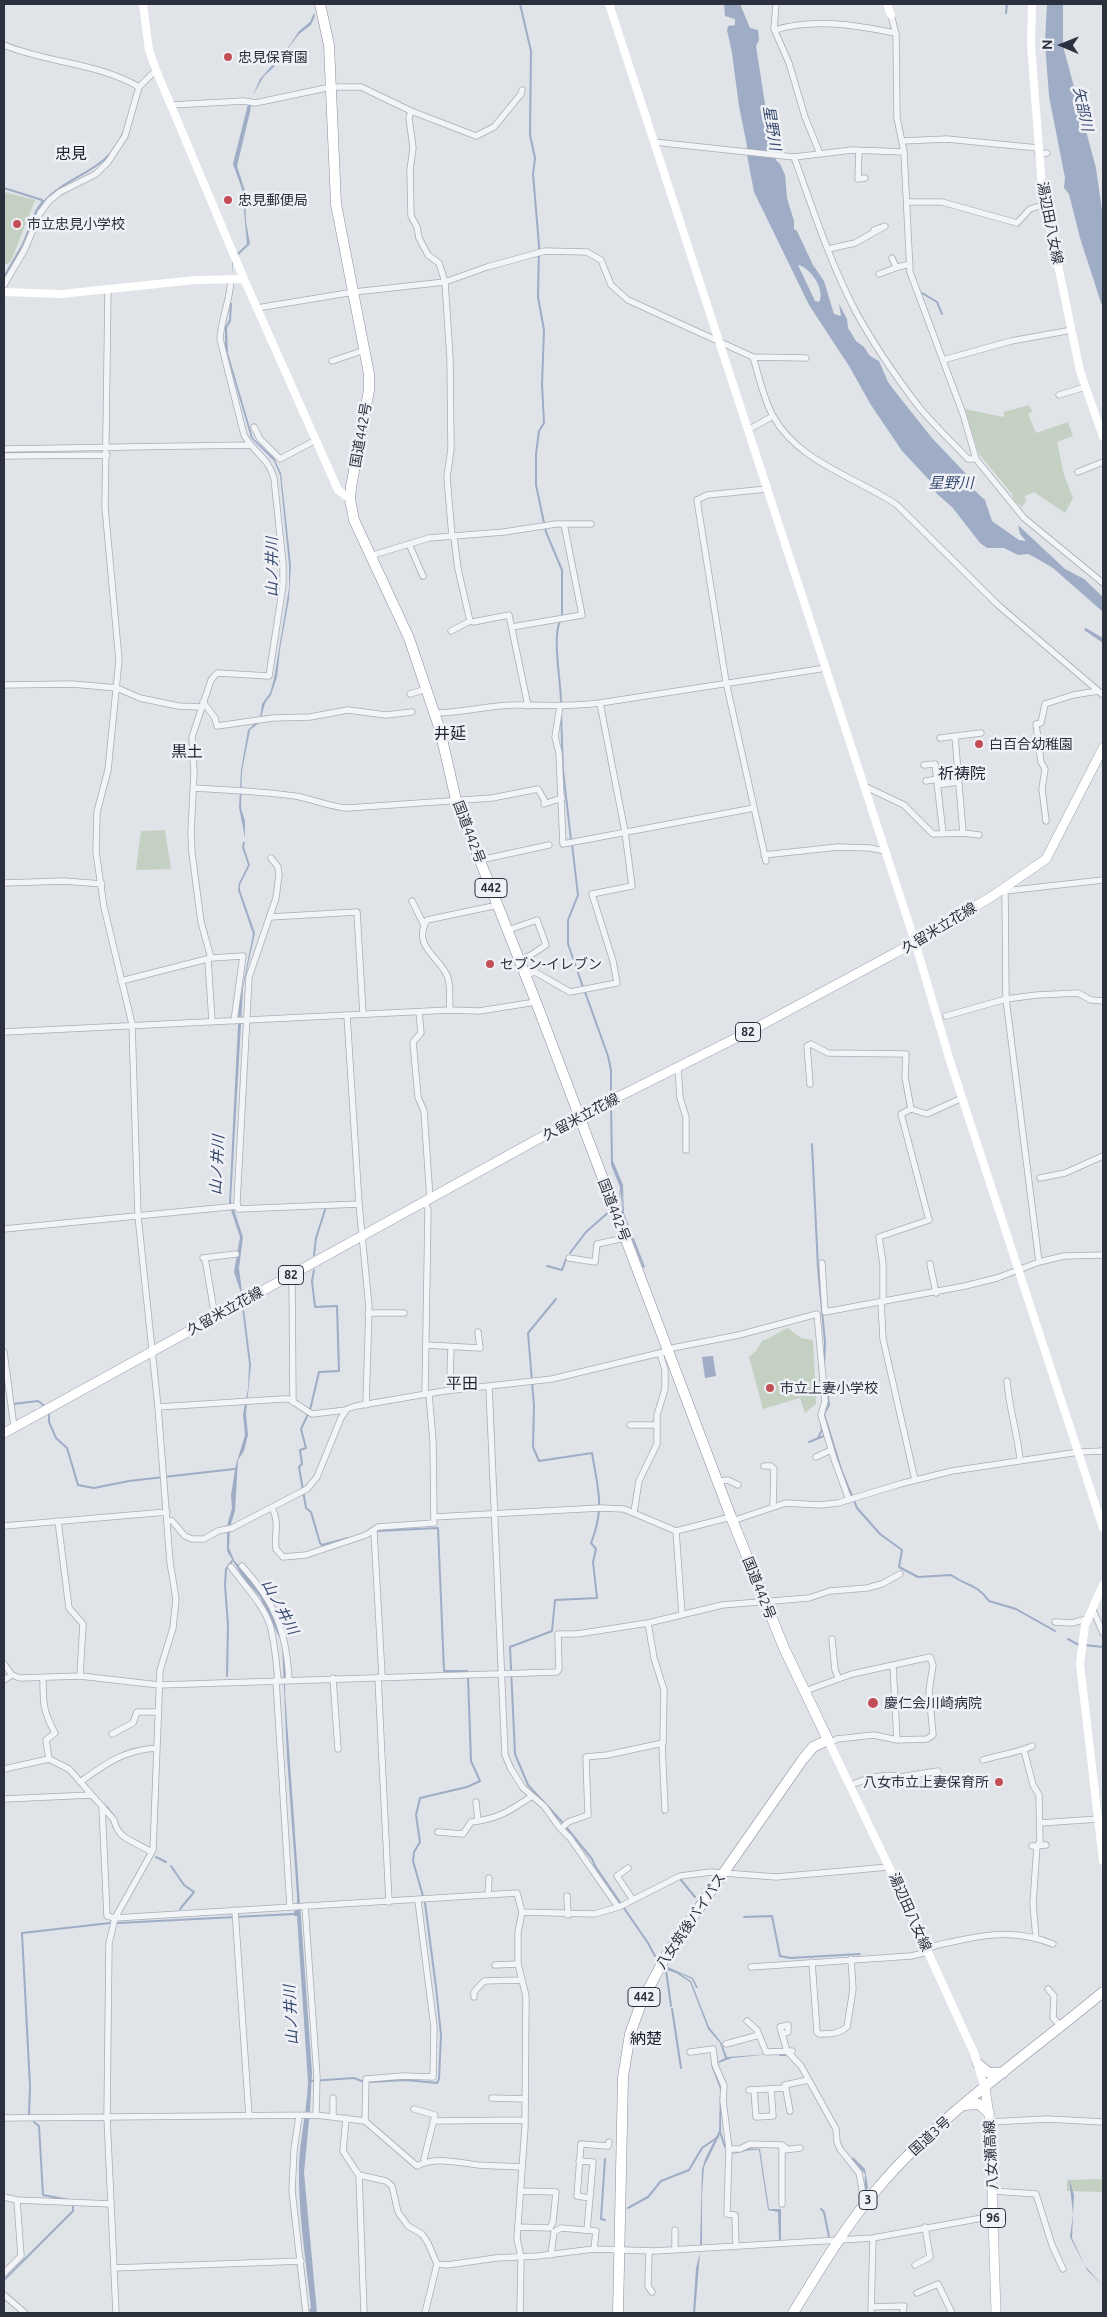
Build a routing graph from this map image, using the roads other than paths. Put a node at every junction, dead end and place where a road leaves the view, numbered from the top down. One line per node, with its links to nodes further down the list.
1 (143, 4): 11 (street)
2 (320, 4): 13 (highway, 国道442号 / 442)
3 (609, 4): 18 (street)
4 (776, 4): 8 (street)
5 (887, 4): 7 (street)
6 (1032, 4): 21 (street, 湯辺田八女線)
7 (891, 15): 9 (street)
8 (775, 30): 9 (street); 22 (street)
9 (895, 33): 17 (street)
10 (4, 45): 12 (street)
11 (156, 70): 12 (street); 15 (street)
12 (139, 87): 36 (street)
13 (331, 87): 15 (street); 16 (street); 39 (highway, 国道442号 / 442)
14 (522, 90): 16 (street)
15 (172, 105): 34 (street)
16 (411, 110): 35 (street)
17 (902, 141): 20 (street); 21 (street)
18 (654, 142): 23 (street); 42 (street)
19 (858, 150): 20 (street); 22 (street); 24 (street)
20 (904, 152): 25 (street)
21 (1041, 152): 26 (street, 湯辺田八女線)
22 (820, 154): 23 (street)
23 (794, 158): 28 (street)
24 (865, 178)
25 (906, 202): 26 (street); 30 (street)
26 (1046, 204): 41 (street, 湯辺田八女線)
27 (874, 230): 28 (street)
28 (828, 249): 60 (street)
29 (892, 258): 31 (street)
30 (910, 264): 31 (street); 46 (street)
31 (898, 267): 32 (street)
32 (879, 274)
33 (230, 280): 34 (street); 37 (street); 55 (street)
34 (244, 280): 40 (street)
35 (445, 282): 39 (street); 42 (street); 67 (street)
36 (4, 285)
37 (108, 289): 38 (street); 56 (street)
38 (4, 292)
39 (354, 292): 40 (street); 43 (highway, 国道442号 / 442)
40 (257, 308): 54 (street)
41 (1072, 330): 46 (street); 48 (street, 湯辺田八女線)
42 (719, 341): 44 (street); 52 (street)
43 (365, 350): 47 (street); 64 (highway, 国道442号 / 442)
44 (753, 357): 45 (street); 50 (street)
45 (806, 358)
46 (943, 360): 60 (street)
47 (332, 361)
48 (1085, 387): 49 (street); 53 (street, 湯辺田八女線)
49 (1059, 395)
50 (773, 416): 52 (street); 80 (street)
51 (254, 427): 55 (street)
52 (748, 430): 63 (street)
53 (1103, 437)
54 (316, 440): 55 (street); 64 (street)
55 (255, 444): 56 (street); 83 (street)
56 (107, 447): 57 (street); 58 (street)
57 (4, 449)
58 (107, 455): 59 (street); 78 (street)
59 (4, 456)
60 (976, 459): 71 (street)
61 (1103, 462): 62 (street)
62 (1078, 472)
63 (767, 490): 75 (street); 76 (street)
64 (350, 499): 69 (highway, 国道442号 / 442)
65 (564, 524): 66 (street); 67 (street); 73 (street)
66 (591, 524)
67 (453, 537): 68 (street); 72 (street)
68 (409, 544): 69 (street); 70 (street)
69 (370, 556): 87 (highway, 国道442号 / 442)
70 (423, 576)
71 (1103, 583)
72 (470, 621): 73 (street); 74 (street)
73 (512, 627): 84 (street)
74 (451, 630)
75 (826, 668): 76 (street); 96 (street)
76 (726, 682): 82 (street); 100 (street)
77 (4, 685): 78 (street)
78 (117, 688): 83 (street); 112 (street)
79 (423, 690): 81 (street)
80 (1101, 693): 101 (street)
81 (410, 694)
82 (600, 703): 85 (street); 102 (street)
83 (202, 705): 86 (street); 97 (street)
84 (528, 706): 85 (street); 87 (street)
85 (560, 706): 98 (street)
86 (412, 712)
87 (435, 713): 99 (highway, 国道442号 / 442)
88 (981, 733): 89 (street)
89 (955, 736): 90 (street); 95 (street)
90 (940, 738)
91 (1103, 748): 113 (main road, 久留米立花線 / 82)
92 (924, 765): 94 (street)
93 (926, 781): 94 (street)
94 (937, 782): 95 (street); 104 (street)
95 (958, 782): 103 (street)
96 (864, 786): 104 (street); 107 (street)
97 (194, 788): 99 (street); 120 (street)
98 (562, 798): 99 (street); 102 (street)
99 (456, 800): 109 (highway, 国道442号 / 442)
100 (754, 808): 102 (street); 107 (street)
101 (1046, 821)
102 (625, 832): 122 (street)
103 (964, 832): 104 (street); 105 (street)
104 (942, 834)
105 (979, 835)
106 (548, 845): 109 (street)
107 (885, 851): 119 (street)
108 (271, 858): 116 (street)
109 (480, 860): 115 (highway, 国道442号 / 442)
110 (1103, 880): 113 (street)
111 (4, 883): 112 (street)
112 (102, 884): 123 (street)
113 (1005, 889): 119 (main road, 久留米立花線 / 82); 124 (street)
114 (412, 901): 117 (street)
115 (498, 905): 117 (street); 118 (highway, 国道442号 / 442)
116 (270, 917): 129 (street); 132 (street)
117 (424, 925): 127 (street)
118 (508, 930): 121 (highway, 国道442号 / 442); 121 (street)
119 (915, 942): 137 (main road, 久留米立花線 / 82); 139 (street)
120 (210, 959): 123 (street); 133 (street); 134 (street)
121 (519, 960): 122 (highway, 国道442号 / 442)
122 (525, 975): 126 (highway, 国道442号 / 442)
123 (121, 980): 135 (street)
124 (1006, 999): 125 (street); 131 (street); 155 (street)
125 (1103, 1001)
126 (536, 1002): 127 (street); 141 (highway, 国道442号 / 442)
127 (450, 1010): 128 (street)
128 (419, 1012): 129 (street); 145 (street)
129 (363, 1014): 130 (street)
130 (347, 1015): 132 (street); 146 (street)
131 (946, 1016)
132 (246, 1020): 134 (street); 147 (street)
133 (212, 1021): 134 (street); 135 (street)
134 (234, 1021)
135 (132, 1024): 136 (street); 148 (street)
136 (4, 1032)
137 (678, 1067): 141 (main road, 久留米立花線 / 82); 142 (street)
138 (810, 1084): 140 (street)
139 (962, 1098): 140 (street); 158 (street)
140 (911, 1109): 161 (street)
141 (578, 1117): 145 (main road, 久留米立花線 / 82); 151 (highway, 国道442号 / 442)
142 (686, 1150)
143 (1103, 1156): 144 (street)
144 (1040, 1178)
145 (427, 1200): 150 (main road, 久留米立花線 / 82); 166 (street)
146 (359, 1204): 147 (street); 150 (street)
147 (238, 1206): 148 (street)
148 (138, 1216): 149 (street); 170 (street)
149 (4, 1229)
150 (362, 1236): 159 (main road, 久留米立花線 / 82); 162 (street)
151 (625, 1238): 154 (street); 168 (highway, 国道442号 / 442)
152 (236, 1254): 164 (street)
153 (1103, 1255): 155 (street)
154 (569, 1258)
155 (1039, 1262): 158 (street)
156 (822, 1263): 161 (street)
157 (930, 1264): 160 (street)
158 (1019, 1270): 160 (street); 185 (street)
159 (292, 1274): 164 (main road, 久留米立花線 / 82); 175 (street)
160 (936, 1293): 161 (street)
161 (882, 1302): 189 (street)
162 (368, 1313): 163 (street); 176 (street)
163 (404, 1313)
164 (215, 1317): 170 (main road, 久留米立花線 / 82)
165 (478, 1332): 167 (street)
166 (426, 1345): 167 (street); 174 (street)
167 (451, 1347): 173 (street)
168 (665, 1351): 172 (street); 180 (street); 183 (street); 190 (highway, 国道442号 / 442)
169 (4, 1352): 181 (street)
170 (152, 1352): 177 (street); 181 (main road, 久留米立花線 / 82)
171 (1007, 1381): 187 (street)
172 (489, 1387): 173 (street); 198 (street)
173 (452, 1390): 174 (street)
174 (427, 1394): 176 (street); 199 (street)
175 (293, 1402): 177 (street); 178 (street)
176 (366, 1405): 178 (street)
177 (158, 1407): 196 (street)
178 (346, 1410): 194 (street)
179 (630, 1425): 180 (street)
180 (657, 1425): 197 (street)
181 (14, 1427): 182 (main road, 久留米立花線 / 82)
182 (4, 1433)
183 (831, 1450): 186 (street); 192 (street)
184 (1103, 1451): 185 (street)
185 (1079, 1452): 187 (street); 205 (street)
186 (816, 1458)
187 (1020, 1460): 189 (street)
188 (764, 1466): 193 (street)
189 (915, 1480): 192 (street)
190 (718, 1481): 191 (street); 201 (highway, 国道442号 / 442)
191 (738, 1485)
192 (852, 1499): 193 (street)
193 (773, 1506): 201 (street)
194 (272, 1508): 202 (street); 207 (street)
195 (620, 1510): 197 (street); 198 (street); 200 (street)
196 (167, 1512): 202 (street); 203 (street)
197 (634, 1512): 206 (street)
198 (495, 1513): 199 (street); 222 (street)
199 (434, 1517): 207 (street)
200 (620, 1518)
201 (731, 1519): 206 (street); 212 (highway, 国道442号 / 442)
202 (168, 1520): 232 (street)
203 (58, 1521): 204 (street); 224 (street)
204 (4, 1526)
205 (1103, 1528)
206 (676, 1531): 214 (street)
207 (374, 1532): 225 (street)
208 (242, 1566): 228 (street)
209 (231, 1567): 230 (street)
210 (900, 1574): 212 (street)
211 (1103, 1585): 213 (street)
212 (764, 1600): 214 (street); 233 (highway, 国道442号 / 442)
213 (1092, 1608): 215 (street); 218 (street)
214 (682, 1615): 217 (street)
215 (1087, 1619): 216 (street); 255 (street)
216 (1055, 1622)
217 (648, 1623): 222 (street); 238 (street)
218 (1103, 1633)
219 (832, 1639): 231 (street)
220 (4, 1664): 223 (street)
221 (893, 1666): 231 (street); 236 (street); 236 (street)
222 (503, 1673): 225 (street); 250 (street)
223 (12, 1675): 226 (street); 229 (street)
224 (80, 1676): 226 (street); 232 (street)
225 (380, 1676): 227 (street); 270 (street)
226 (43, 1678): 243 (street)
227 (333, 1678): 228 (street); 241 (street)
228 (289, 1679): 230 (street)
229 (4, 1680)
230 (277, 1680): 232 (street); 273 (street)
231 (839, 1680): 233 (street)
232 (159, 1685): 234 (street)
233 (805, 1691): 237 (highway, 国道442号 / 442)
234 (158, 1712): 235 (street); 240 (street)
235 (112, 1734)
236 (897, 1740): 237 (street)
237 (829, 1741): 248 (street, 湯辺田八女線); 264 (highway, 八女筑後バイパス / 442)
238 (662, 1744): 254 (street); 258 (street)
239 (1032, 1746): 242 (street)
240 (157, 1748): 247 (street); 260 (street)
241 (338, 1749)
242 (1024, 1750): 244 (street); 257 (street)
243 (49, 1759): 245 (street); 247 (street)
244 (983, 1760)
245 (4, 1769)
246 (938, 1771): 248 (street)
247 (80, 1782): 249 (street)
248 (850, 1786): 263 (street, 湯辺田八女線)
249 (91, 1795): 251 (street); 253 (street)
250 (532, 1796): 256 (street); 258 (street)
251 (4, 1799)
252 (476, 1802): 256 (street)
253 (102, 1806): 260 (street); 277 (street)
254 (665, 1810)
255 (1098, 1819): 257 (street); 261 (street)
256 (478, 1821): 259 (street)
257 (1040, 1823): 278 (street)
258 (561, 1829): 272 (street)
259 (438, 1832)
260 (151, 1852): 277 (street)
261 (1103, 1861)
262 (628, 1868): 268 (street)
263 (890, 1868): 264 (street); 280 (street, 湯辺田八女線)
264 (724, 1872): 268 (street); 346 (highway, 八女筑後バイパス / 442)
265 (488, 1878): 266 (street)
266 (488, 1895): 269 (street); 275 (street)
267 (567, 1896): 276 (street)
268 (634, 1900): 272 (street)
269 (418, 1901): 270 (street); 319 (street)
270 (389, 1902): 271 (street)
271 (305, 1906): 273 (street); 309 (street)
272 (620, 1906): 276 (street)
273 (290, 1907): 274 (street)
274 (236, 1910): 277 (street); 310 (street)
275 (522, 1912): 276 (street); 283 (street)
276 (568, 1915)
277 (115, 1918): 312 (street)
278 (1036, 1938): 279 (street); 280 (street)
279 (1053, 1944)
280 (927, 1951): 281 (street); 297 (street, 湯辺田八女線)
281 (851, 1959): 282 (street); 282 (street)
282 (812, 1962): 285 (street)
283 (518, 1964): 284 (street); 286 (street)
284 (495, 1965)
285 (752, 1967)
286 (520, 1980): 289 (street); 305 (street)
287 (1048, 1989): 291 (street)
288 (1103, 1992): 291 (highway, 国道3号 / 3)
289 (474, 1996)
290 (747, 2022): 292 (street)
291 (1061, 2026): 298 (highway, 国道3号 / 3)
292 (759, 2034): 294 (street); 295 (street)
293 (782, 2034): 295 (street)
294 (726, 2044)
295 (790, 2051): 299 (street)
296 (690, 2052): 324 (street)
297 (978, 2064): 298 (highway); 301 (street, 湯辺田八女線)
298 (1003, 2073): 301 (highway, 国道3号 / 3)
299 (808, 2080): 300 (street); 336 (street)
300 (786, 2088): 302 (street); 308 (street)
301 (985, 2088): 306 (highway, 国道3号 / 3); 314 (main road, 八女瀬高線 / 96)
302 (771, 2089): 302 (street)
303 (333, 2098): 313 (street)
304 (492, 2098): 305 (street)
305 (526, 2099): 317 (street)
306 (965, 2105): 314 (highway); 336 (highway, 国道3号 / 3)
307 (414, 2109): 318 (street)
308 (790, 2111)
309 (316, 2115): 311 (street); 313 (street)
310 (249, 2116): 311 (street); 312 (street)
311 (299, 2116): 351 (street)
312 (107, 2117): 315 (street); 334 (street)
313 (333, 2117): 316 (street)
314 (990, 2117): 320 (street); 330 (main road, 八女瀬高線 / 96)
315 (4, 2118)
316 (346, 2118): 319 (street); 328 (street)
317 (525, 2120): 318 (street); 327 (street)
318 (433, 2121): 325 (street)
319 (365, 2122): 327 (street)
320 (1103, 2122)
321 (608, 2142): 326 (street)
322 (783, 2148): 323 (street); 324 (street); 335 (street)
323 (800, 2148)
324 (729, 2149): 344 (street)
325 (424, 2159)
326 (579, 2161): 332 (street); 332 (street)
327 (521, 2167): 329 (street)
328 (359, 2175): 352 (street); 365 (street)
329 (520, 2191): 338 (street); 338 (street)
330 (993, 2192): 337 (main road, 八女瀬高線 / 96); 355 (street)
331 (4, 2198): 333 (street)
332 (590, 2198): 340 (street)
333 (17, 2200): 334 (street); 356 (street)
334 (111, 2204): 354 (street)
335 (782, 2204)
336 (865, 2205): 343 (highway, 国道3号 / 3)
337 (993, 2216): 339 (street); 371 (main road, 八女瀬高線 / 96)
338 (518, 2227): 350 (street)
339 (925, 2227): 342 (street); 353 (street)
340 (587, 2230): 345 (street); 349 (street)
341 (675, 2230): 347 (street)
342 (873, 2238): 343 (street); 360 (street)
343 (839, 2240): 344 (street); 369 (highway, 国道3号 / 3)
344 (736, 2247): 347 (street)
345 (594, 2249): 346 (street); 349 (street)
346 (620, 2250): 348 (street); 368 (highway, 八女筑後バイパス / 442)
347 (675, 2250): 348 (street)
348 (648, 2251): 357 (street)
349 (551, 2254): 350 (street)
350 (521, 2257): 352 (street); 367 (street)
351 (301, 2261): 354 (street); 364 (street)
352 (437, 2264): 366 (street)
353 (916, 2265)
354 (114, 2268): 363 (street)
355 (1064, 2269)
356 (4, 2273)
357 (652, 2292)
358 (917, 2293): 370 (street)
359 (4, 2295): 362 (street)
360 (871, 2310): 361 (street)
361 (904, 2311)
362 (25, 2313)
363 (116, 2313)
364 (306, 2313)
365 (364, 2313)
366 (425, 2313)
367 (520, 2313)
368 (618, 2313)
369 (793, 2313)
370 (952, 2313)
371 (995, 2313)

